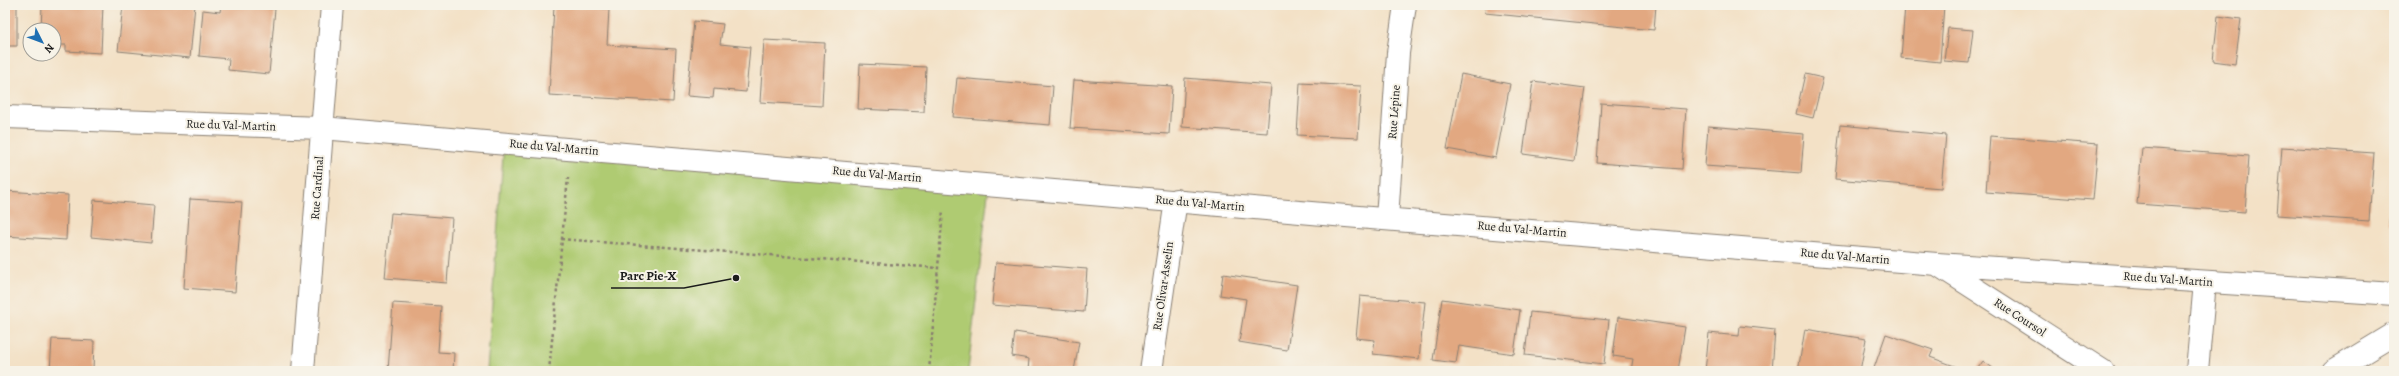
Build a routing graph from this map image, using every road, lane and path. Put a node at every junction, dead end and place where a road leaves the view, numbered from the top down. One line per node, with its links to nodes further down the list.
1 (332, 5): 4 (street, Rue Cardinal)
2 (1405, 5): 8 (street, Rue Lépine)
3 (5, 117): 4 (street, Rue du Val-Martin)
4 (322, 128): 5 (street, Rue du Val-Martin); 15 (street, Rue Cardinal)
5 (572, 148): 6 (street, Rue du Val-Martin); 9 (path)
6 (945, 180): 7 (street, Rue du Val-Martin); 11 (path)
7 (1176, 200): 8 (street, Rue du Val-Martin); 18 (street, Rue Olivar-Asselin)
8 (1387, 219): 10 (street, Rue du Val-Martin)
9 (561, 239): 11 (path); 16 (path)
10 (1937, 264): 12 (street, Rue du Val-Martin); 19 (street, Rue Coursol)
11 (938, 268): 17 (path)
12 (2205, 282): 13 (street, Rue du Val-Martin); 20 (street)
13 (2394, 294)
14 (2394, 334): 21 (street)
15 (303, 371)
16 (549, 371)
17 (929, 371)
18 (1151, 371)
19 (2103, 371)
20 (2197, 371)
21 (2334, 371)

